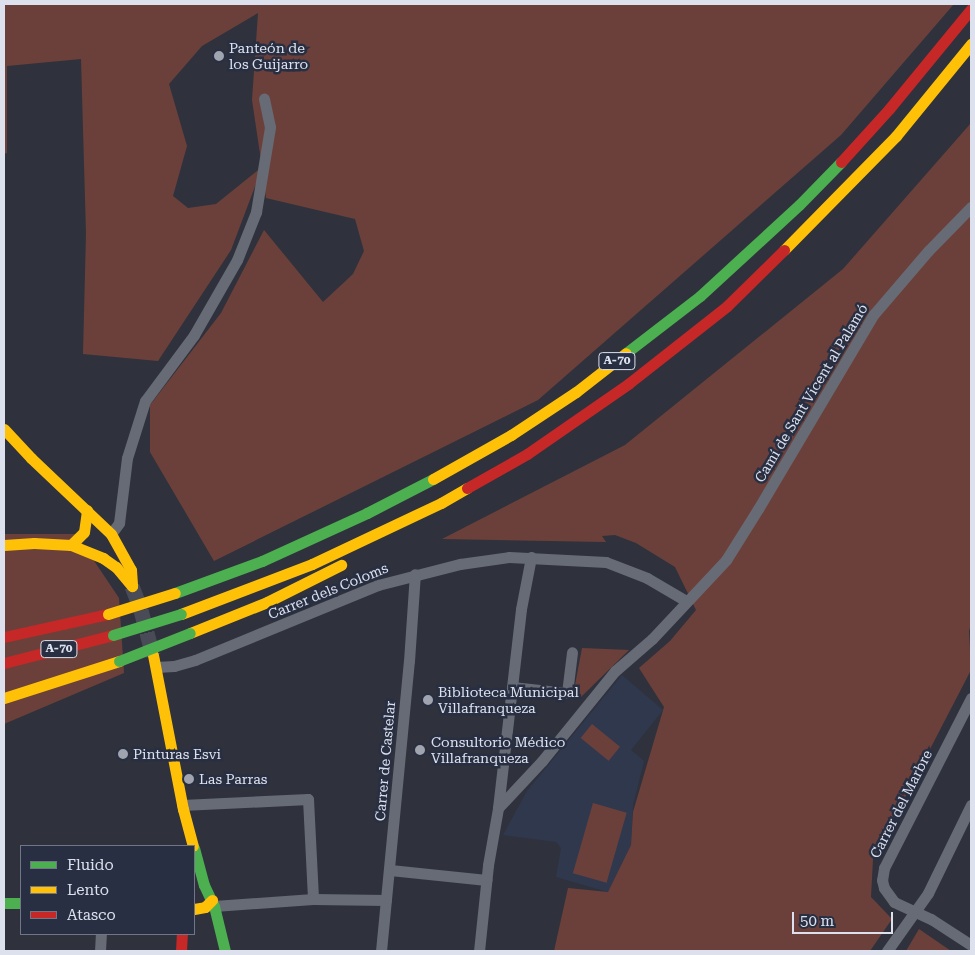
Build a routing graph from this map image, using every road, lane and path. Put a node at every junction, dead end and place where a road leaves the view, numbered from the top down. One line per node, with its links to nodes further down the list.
1 (971, 9): 16 (main road, A-70, bridge)
2 (971, 44): 6 (main road, A-70)
3 (264, 99): 8 (street)
4 (971, 207): 15 (street, Camí de Sant Vicent al Palamó)
5 (4, 429): 7 (main road)
6 (441, 503): 9 (main road); 19 (main road, A-70, bridge)
7 (87, 510): 8 (main road); 11 (main road)
8 (111, 534): 11 (main road)
9 (392, 540)
10 (4, 545): 11 (main road)
11 (71, 545)
12 (356, 557): 21 (main road, bridge)
13 (531, 557): 14 (street, Carrer dels Coloms); 15 (street, Carrer dels Coloms); 20 (street)
14 (414, 574): 18 (street, Carrer dels Coloms); 29 (street, Carrer de Castelar)
15 (686, 601): 25 (street, Camí de Sant Vicent al Palamó)
16 (4, 637)
17 (572, 652): 20 (street)
18 (154, 661): 24 (main road)
19 (4, 662)
20 (512, 687): 25 (street)
21 (4, 698)
22 (971, 698): 38 (street, Carrer del Marbre)
23 (971, 805): 38 (street)
24 (182, 807): 26 (main road); 27 (main road); 32 (street)
25 (498, 808): 30 (street)
26 (183, 845)
27 (193, 845)
28 (195, 854): 31 (main road)
29 (390, 870): 30 (street); 33 (street, Carrer de Castelar)
30 (486, 880): 46 (street)
31 (199, 884): 36 (main road)
32 (313, 899): 33 (street); 36 (street)
33 (386, 900): 45 (street, Carrer de Castelar)
34 (4, 903): 35 (main road)
35 (20, 903)
36 (213, 903): 37 (main road); 44 (main road)
37 (195, 909)
38 (916, 911): 41 (street, Carrer del Marbre); 47 (street)
39 (101, 935): 42 (street)
40 (182, 935): 43 (main road)
41 (971, 946)
42 (100, 951)
43 (181, 951)
44 (225, 951)
45 (381, 951)
46 (479, 951)
47 (887, 951)

